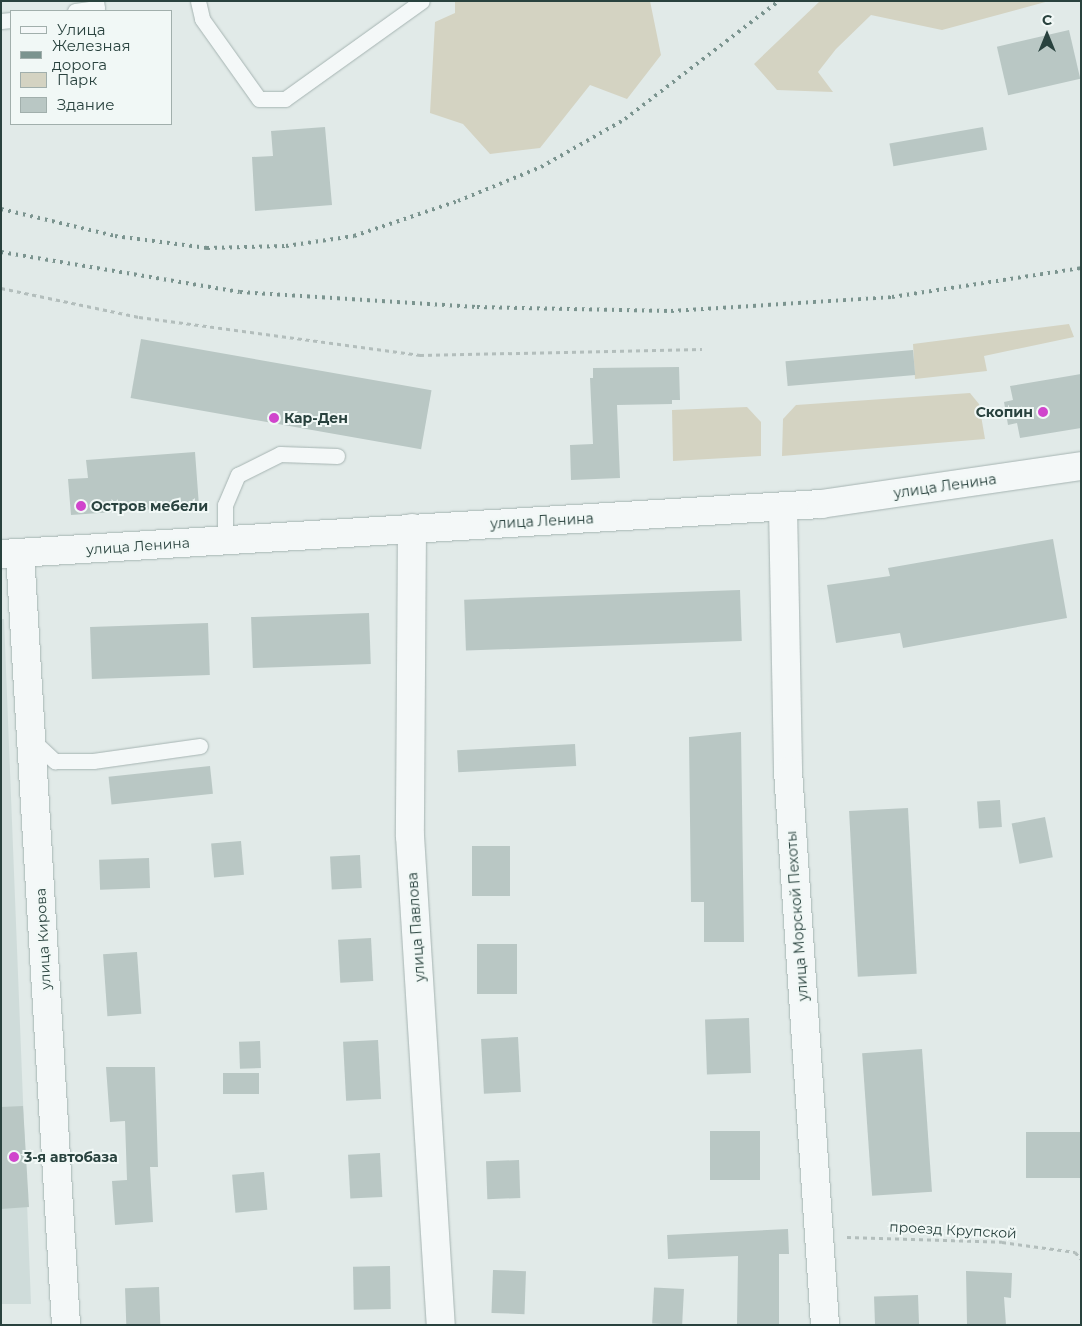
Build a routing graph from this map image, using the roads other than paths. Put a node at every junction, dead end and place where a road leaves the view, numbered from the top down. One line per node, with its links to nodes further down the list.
1 (96, 1): 4 (lane)
2 (198, 1): 3 (lane)
3 (422, 1)
4 (82, 10)
5 (337, 456): 9 (lane)
6 (1081, 466): 7 (street, улица Ленина)
7 (783, 507): 8 (street, улица Ленина); 15 (street, улица Морской Пехоты)
8 (412, 528): 9 (street, улица Ленина); 14 (street, улица Павлова)
9 (225, 540): 10 (street, улица Ленина)
10 (11, 554): 11 (street, улица Кирова)
11 (31, 739): 12 (lane); 13 (street, улица Кирова)
12 (200, 746)
13 (66, 1325)
14 (442, 1325)
15 (825, 1325)

